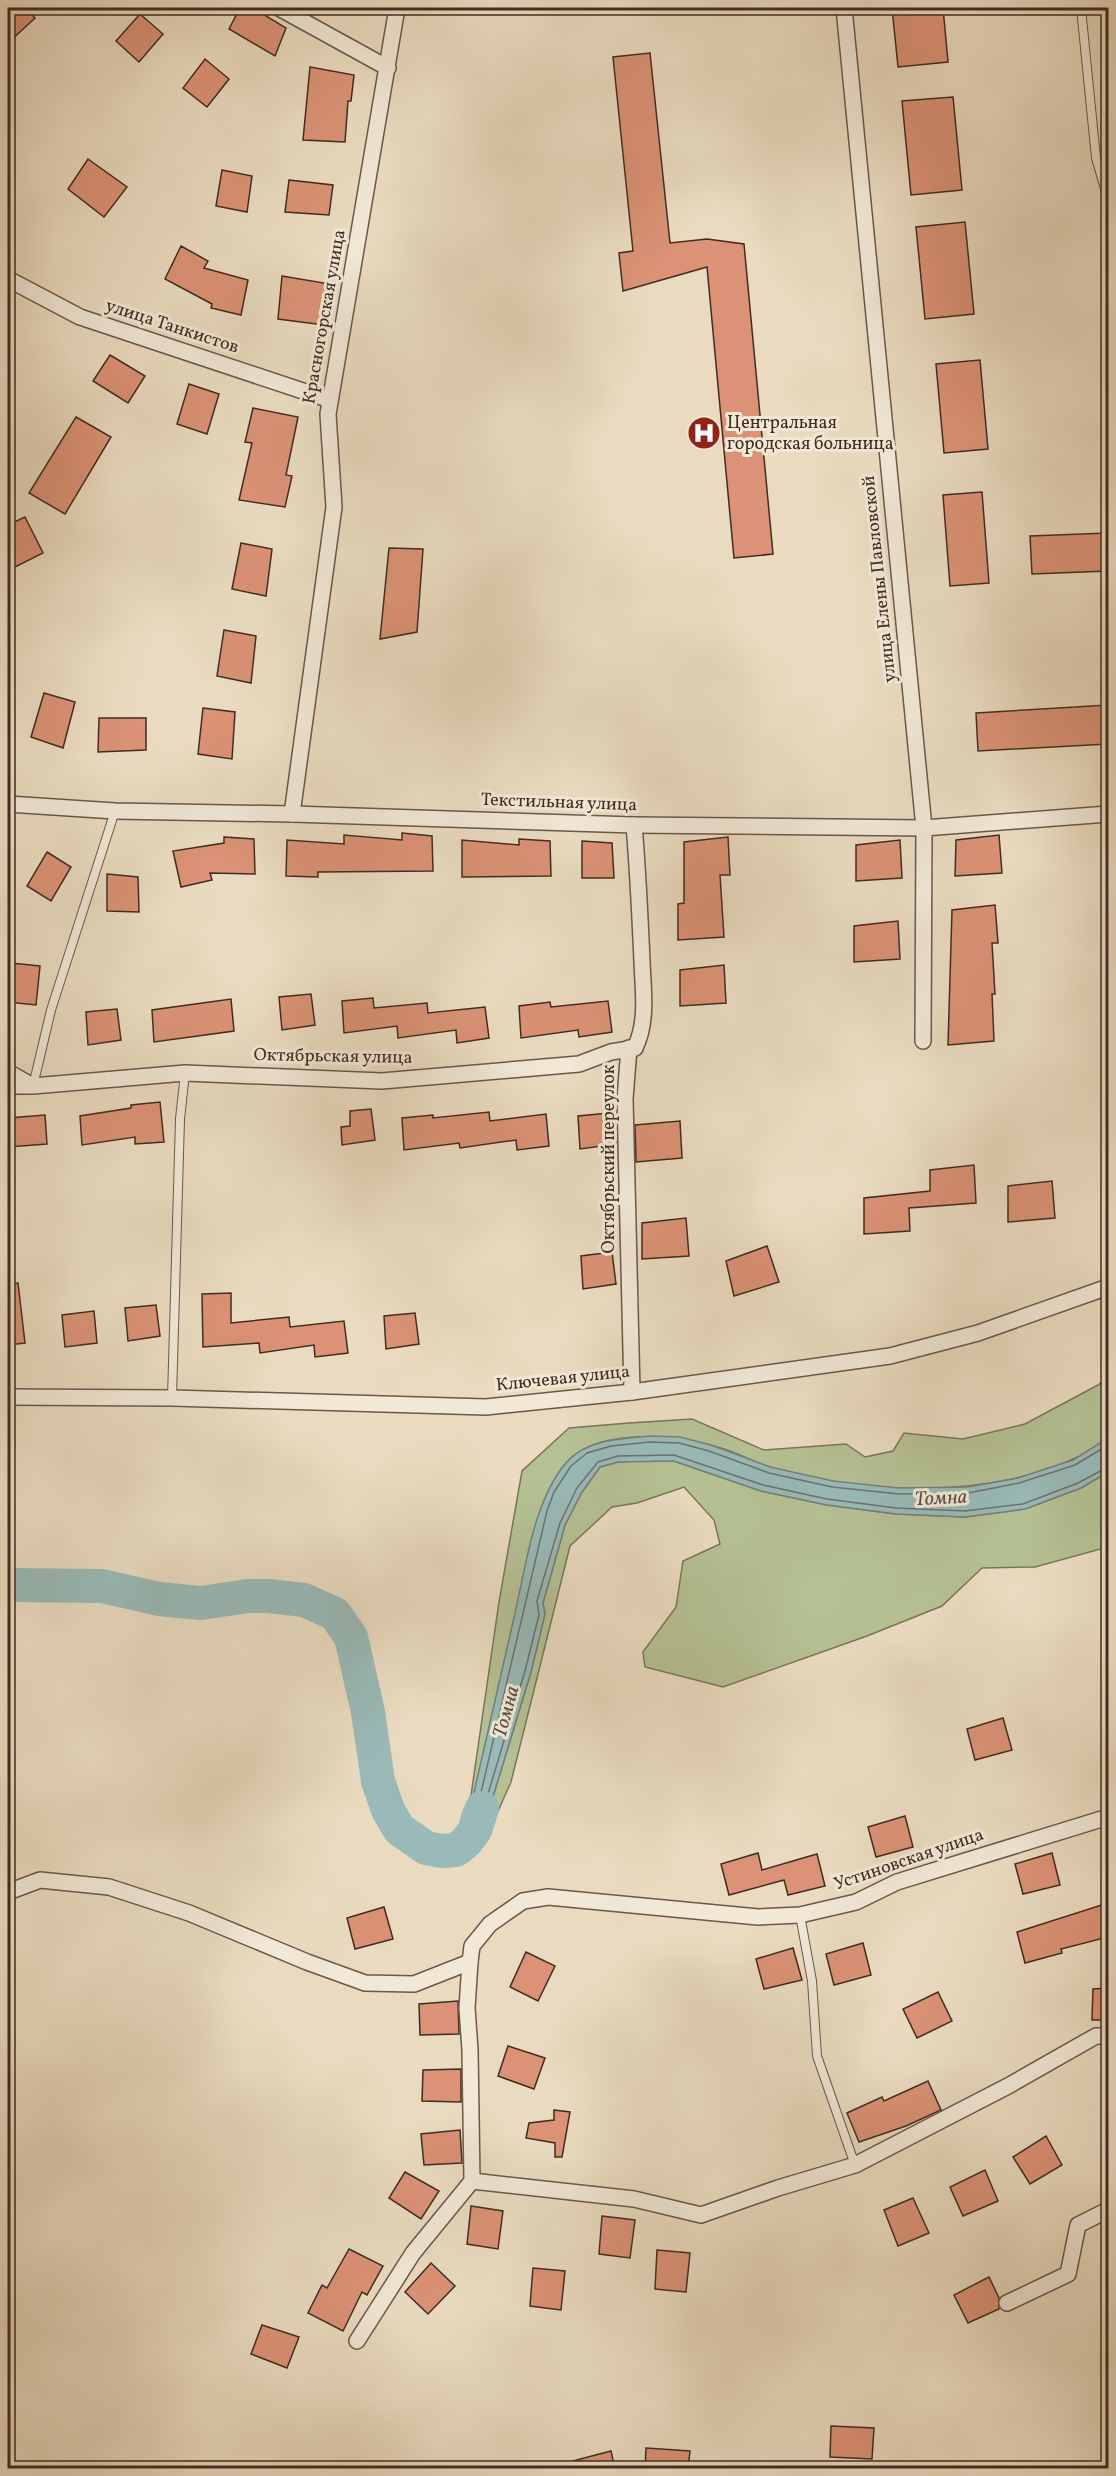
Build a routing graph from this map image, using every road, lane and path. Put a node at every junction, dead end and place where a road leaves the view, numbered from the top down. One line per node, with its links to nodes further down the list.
1 (279, 8): 5 (street)
2 (397, 8): 5 (street, Красногорская улица)
3 (844, 8): 14 (street, улица Елены Павловской)
4 (1082, 8): 6 (lane)
5 (388, 68): 8 (street, Красногорская улица)
6 (1108, 199)
7 (8, 279): 8 (street, улица Танкистов)
8 (330, 400): 11 (street, Красногорская улица)
9 (8, 804): 10 (street, Текстильная улица)
10 (115, 811): 11 (street, Текстильная улица); 20 (lane)
11 (292, 814): 13 (street, Текстильная улица)
12 (1108, 814): 14 (street, Текстильная улица)
13 (634, 825): 14 (street, Текстильная улица); 16 (street, Октябрьский переулок)
14 (924, 828): 15 (street, улица Елены Павловской)
15 (923, 1041)
16 (629, 1048): 18 (street, Октябрьская улица); 22 (street, Октябрьский переулок)
17 (8, 1072): 20 (street)
18 (185, 1073): 20 (street, Октябрьская улица); 24 (lane)
19 (8, 1086): 20 (street, Октябрьская улица)
20 (33, 1086)
21 (1108, 1287): 22 (street, Ключевая улица)
22 (632, 1392): 24 (street, Ключевая улица)
23 (8, 1397): 24 (street, Ключевая улица)
24 (172, 1398)
25 (1108, 1816): 27 (street, Устиновская улица)
26 (8, 1892): 28 (street)
27 (800, 1915): 28 (street, Устиновская улица); 30 (lane)
28 (470, 1962): 31 (street, Устиновская улица)
29 (1108, 2036): 30 (street)
30 (855, 2165): 31 (street)
31 (472, 2181): 34 (street)
32 (1108, 2210): 33 (street)
33 (1007, 2302)
34 (357, 2341)

